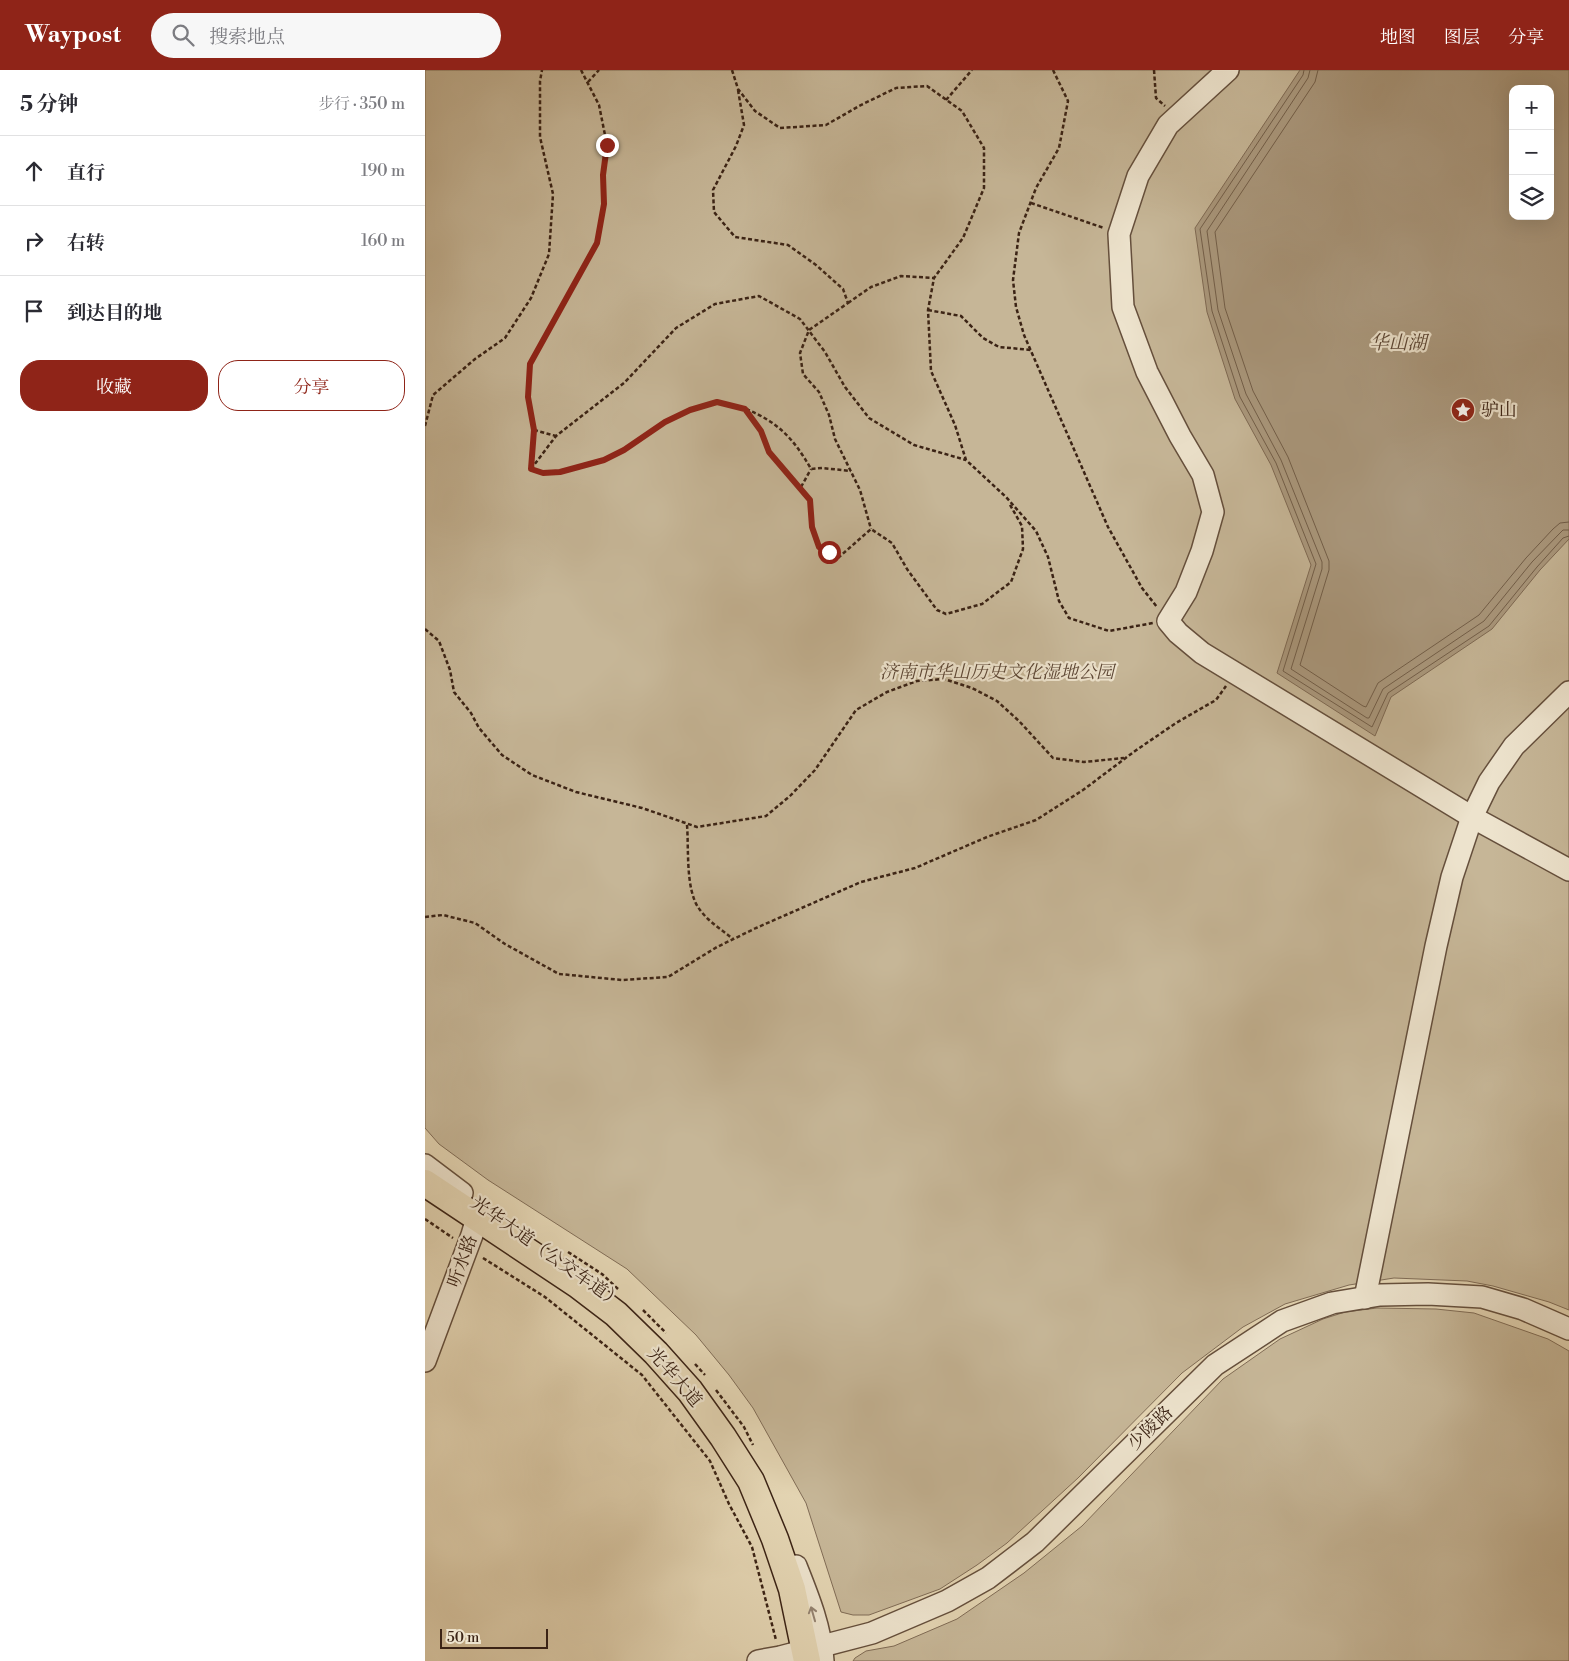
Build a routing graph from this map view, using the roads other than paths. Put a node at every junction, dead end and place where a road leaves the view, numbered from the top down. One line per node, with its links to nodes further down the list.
1 (1228, 70): 3 (street)
2 (1569, 692): 3 (street)
3 (1471, 817): 4 (street); 8 (street)
4 (1569, 870)
5 (425, 1165): 11 (street, 光华大道（公交车道）, one-way to 5)
6 (425, 1183): 7 (main road, 光华大道)
7 (477, 1218): 10 (street, 听水路); 11 (main road, 光华大道)
8 (1365, 1298): 9 (street, 少陵路); 11 (street, 少陵路)
9 (1569, 1329)
10 (425, 1361)
11 (808, 1655): 12 (street, 少陵路)
12 (758, 1661)

